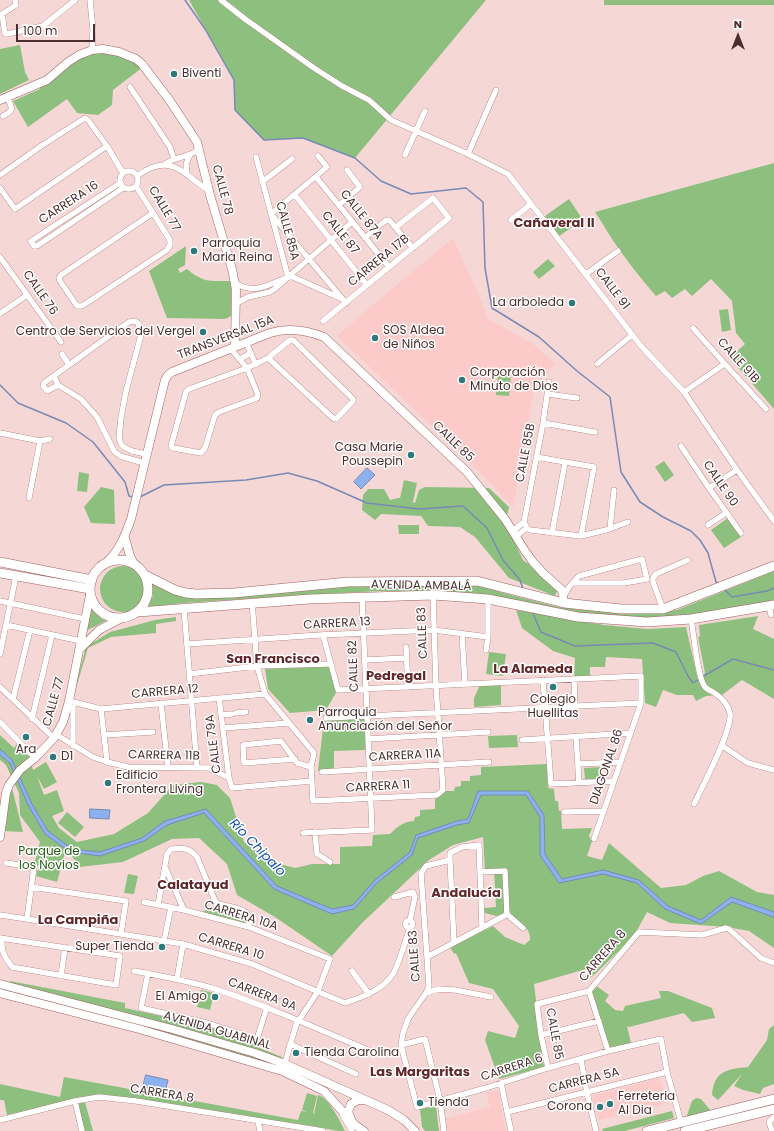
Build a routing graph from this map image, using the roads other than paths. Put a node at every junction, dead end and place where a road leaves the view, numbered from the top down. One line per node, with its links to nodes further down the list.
1 (15, 0): 2 (street)
2 (75, 0)
3 (90, 0): 5 (street)
4 (221, 0): 11 (street, CALLE 91)
5 (92, 50): 8 (street); 13 (street, CALLE 78)
6 (130, 87): 19 (street)
7 (496, 90): 14 (street)
8 (4, 98): 10 (street)
9 (425, 111): 11 (street)
10 (3, 116)
11 (415, 132): 14 (street, CALLE 91); 16 (street)
12 (107, 146): 23 (street); 24 (street); 31 (street)
13 (199, 149): 15 (street); 32 (street, CALLE 78)
14 (468, 154): 34 (street, CALLE 91)
15 (190, 155): 19 (street); 25 (street)
16 (405, 155)
17 (318, 156): 27 (street)
18 (256, 157): 28 (street, CALLE 85A)
19 (174, 159): 21 (street)
20 (292, 159): 28 (street)
21 (165, 164): 25 (street); 26 (street)
22 (347, 170): 35 (street)
23 (122, 173): 26 (street); 29 (street)
24 (0, 175)
25 (187, 175): 32 (street)
26 (137, 176): 30 (street)
27 (316, 177): 33 (street); 35 (street, CALLE 87A)
28 (262, 182): 38 (street, CALLE 85A)
29 (121, 186): 30 (street); 36 (street, CARRERA 16)
30 (136, 186): 37 (street, CALLE 77)
31 (0, 188)
32 (209, 191): 51 (street, CALLE 78)
33 (295, 195): 38 (street); 43 (street, CALLE 87)
34 (531, 204): 39 (street); 49 (street, CALLE 91)
35 (339, 205): 40 (street, CALLE 87A)
36 (91, 206): 36 (street, CARRERA 16)
37 (153, 213): 37 (street, CALLE 77)
38 (271, 214): 47 (street); 50 (street, CALLE 85A)
39 (511, 220)
40 (352, 222): 42 (street, CALLE 87A); 43 (street)
41 (396, 228): 42 (street); 44 (street); 44 (street, CARRERA 17B)
42 (365, 238): 48 (street, CALLE 87A)
43 (331, 240): 47 (street); 52 (street, CALLE 87)
44 (413, 248): 48 (street, CARRERA 17B)
45 (618, 251): 49 (street)
46 (0, 257): 54 (street, CALLE 76)
47 (309, 259): 50 (street); 56 (street)
48 (389, 267): 52 (street, CARRERA 17B)
49 (586, 274): 62 (street, CALLE 91)
50 (288, 277): 53 (street); 55 (street); 56 (street, CALLE 85A)
51 (235, 283): 53 (street); 57 (street, CALLE 78)
52 (367, 285): 56 (street, CARRERA 17B)
53 (253, 289): 55 (street)
54 (27, 295): 58 (street); 63 (street, CALLE 76)
55 (253, 296): 57 (street)
56 (344, 301): 59 (street, CARRERA 17B)
57 (235, 304): 65 (street, CALLE 78)
58 (1, 313)
59 (323, 321)
60 (694, 328): 71 (street, CALLE 91B)
61 (295, 329): 64 (street, TRANSVERSAL 15A); 105 (street, CALLE 85)
62 (632, 335): 70 (street); 78 (street, CALLE 91)
63 (61, 342)
64 (246, 342): 65 (street, TRANSVERSAL 15A); 66 (street)
65 (232, 347): 69 (street); 88 (street, TRANSVERSAL 15A)
66 (251, 353): 69 (street); 73 (street)
67 (62, 354): 72 (street)
68 (268, 358): 68 (street); 73 (street)
69 (240, 359): 74 (street)
70 (597, 364)
71 (724, 364): 78 (street); 81 (street, CALLE 91B)
72 (69, 365): 75 (street); 88 (street)
73 (256, 365): 74 (street)
74 (247, 368): 74 (street)
75 (54, 376): 77 (street); 77 (street)
76 (549, 382): 79 (street, CALLE 85B)
77 (58, 385): 90 (street)
78 (684, 392): 92 (street, CALLE 91)
79 (547, 394): 80 (street); 82 (street, CALLE 85B)
80 (577, 398)
81 (766, 409)
82 (543, 423): 83 (street); 89 (street, CALLE 85B)
83 (594, 432)
84 (0, 433): 86 (street)
85 (50, 439): 86 (street)
86 (40, 441): 95 (street)
87 (681, 446): 93 (street, CALLE 90)
88 (146, 454): 90 (street)
89 (536, 457): 91 (street); 98 (street, CALLE 85B)
90 (144, 463): 107 (street)
91 (565, 463): 103 (street); 106 (street)
92 (737, 470): 93 (street); 97 (street, CALLE 91)
93 (709, 488): 96 (street, CALLE 90)
94 (614, 490): 102 (street)
95 (29, 498)
96 (726, 513): 100 (street); 104 (street, CALLE 90)
97 (774, 521)
98 (524, 522): 101 (street); 105 (street)
99 (628, 522): 102 (street)
100 (708, 525)
101 (527, 528): 103 (street); 105 (street)
102 (610, 529): 106 (street)
103 (552, 533): 106 (street)
104 (741, 533)
105 (514, 534): 121 (street, CALLE 85)
106 (581, 536)
107 (125, 538): 110 (street); 111 (street)
108 (688, 560): 126 (street)
109 (0, 562): 117 (main road)
110 (106, 563): 111 (main road); 117 (main road)
111 (134, 564): 114 (main road)
112 (774, 566): 126 (main road, AVENIDA AMBALÁ)
113 (0, 573): 115 (main road)
114 (145, 575): 121 (main road, AVENIDA AMBALÁ); 128 (main road)
115 (16, 576): 117 (main road); 124 (street)
116 (571, 585): 116 (street); 121 (street)
117 (91, 588): 129 (street, CALLE 77); 130 (main road)
118 (433, 595): 119 (main road, AVENIDA AMBALÁ); 120 (main road, AVENIDA AMBALÁ); 134 (street, CALLE 83)
119 (362, 597): 123 (main road, AVENIDA AMBALÁ); 136 (street, CALLE 82)
120 (488, 599): 131 (main road, AVENIDA AMBALÁ); 139 (street)
121 (564, 600): 126 (main road, AVENIDA AMBALÁ)
122 (0, 601): 124 (street)
123 (252, 602): 125 (main road, AVENIDA AMBALÁ); 140 (street)
124 (12, 603): 129 (street); 132 (street)
125 (184, 609): 128 (main road, AVENIDA AMBALÁ); 141 (street)
126 (663, 609)
127 (772, 609): 131 (main road, AVENIDA AMBALÁ)
128 (138, 612): 130 (main road)
129 (85, 619): 142 (street, CALLE 77)
130 (120, 619): 142 (street)
131 (691, 619): 187 (street)
132 (6, 625): 133 (street); 145 (street)
133 (30, 630): 137 (street); 160 (street)
134 (434, 630): 135 (street, CARRERA 13); 136 (street, CARRERA 13); 156 (street, CALLE 83)
135 (462, 633): 139 (street, CARRERA 13); 153 (street)
136 (363, 634): 138 (street, CARRERA 13); 147 (street, CALLE 82)
137 (52, 635): 142 (street); 173 (street)
138 (323, 635): 140 (street, CARRERA 13); 157 (street)
139 (488, 637): 144 (street)
140 (255, 640): 141 (street, CARRERA 13); 149 (street)
141 (187, 644): 150 (street)
142 (80, 645): 162 (street, CALLE 77)
143 (406, 647): 146 (street)
144 (486, 650)
145 (0, 654)
146 (406, 658): 147 (street); 155 (street)
147 (365, 660): 157 (street, CALLE 82)
148 (328, 664): 149 (street)
149 (257, 666): 150 (street); 158 (street)
150 (189, 674): 161 (street)
151 (574, 679): 152 (street); 164 (street); 165 (street)
152 (543, 680): 153 (street); 166 (street)
153 (465, 684): 156 (street)
154 (0, 686): 160 (street, CARRERA 11B)
155 (408, 686): 156 (street); 157 (street)
156 (436, 686): 169 (street, CALLE 83)
157 (366, 688): 171 (street, CALLE 82)
158 (265, 694): 159 (street, CARRERA 12); 175 (street)
159 (219, 698): 161 (street, CARRERA 12); 170 (street, CALLE 79A)
160 (13, 700): 173 (street, CARRERA 11B)
161 (192, 700): 163 (street, CARRERA 12); 196 (street)
162 (71, 702): 167 (street, CARRERA 12); 182 (street, CALLE 77); 188 (street)
163 (161, 703): 167 (street, CARRERA 12); 198 (street)
164 (642, 703): 165 (street); 179 (street, DIAGONAL 86)
165 (575, 706): 166 (street)
166 (546, 708): 169 (street); 184 (street)
167 (101, 709): 180 (street)
168 (246, 712): 170 (street)
169 (438, 713): 171 (street); 181 (street, CALLE 83)
170 (221, 715): 176 (street, CALLE 79A)
171 (367, 716): 172 (street); 185 (street, CALLE 82)
172 (326, 718)
173 (32, 719): 182 (street, CARRERA 11B)
174 (0, 722): 189 (street)
175 (289, 723): 176 (street); 197 (street)
176 (223, 728): 202 (street, CALLE 79A)
177 (153, 732): 180 (street)
178 (488, 732): 181 (street)
179 (631, 732): 183 (street); 193 (street, DIAGONAL 86)
180 (104, 735): 191 (street)
181 (440, 735): 185 (street); 195 (street, CALLE 83)
182 (55, 736): 188 (street, CARRERA 11B); 189 (street, CALLE 77)
183 (576, 736): 184 (street); 194 (street)
184 (548, 738): 186 (street); 205 (street)
185 (368, 739): 199 (street, CALLE 82)
186 (522, 740)
187 (722, 744): 200 (street); 208 (street)
188 (73, 746): 191 (street, CARRERA 11B)
189 (34, 759): 209 (street, CALLE 77)
190 (295, 759): 190 (street); 197 (street)
191 (107, 762): 198 (street, CARRERA 11B)
192 (489, 762): 195 (street, CARRERA 11A)
193 (621, 762): 194 (street); 204 (street, DIAGONAL 86)
194 (578, 764): 205 (street)
195 (442, 765): 199 (street, CARRERA 11A); 206 (street, CALLE 83)
196 (197, 767): 198 (street, CARRERA 11B); 202 (street, CARRERA 11B)
197 (311, 767): 203 (street)
198 (168, 768)
199 (369, 769): 201 (street, CARRERA 11A); 207 (street, CALLE 82)
200 (774, 770)
201 (322, 772)
202 (228, 778): 203 (street, CALLE 79A)
203 (311, 781): 207 (street, CARRERA 11)
204 (614, 782): 205 (street); 210 (street, DIAGONAL 86)
205 (580, 783)
206 (443, 790): 207 (street, CARRERA 11)
207 (370, 799): 212 (street, CALLE 82)
208 (694, 804)
209 (2, 809): 214 (street, CALLE 77)
210 (604, 811): 211 (street); 215 (street, DIAGONAL 86)
211 (564, 812)
212 (315, 832): 213 (street); 217 (street)
213 (303, 833)
214 (0, 835)
215 (594, 838)
216 (450, 860): 220 (street); 237 (street); 240 (street, CALLE 83)
217 (330, 862)
218 (6, 863): 221 (street)
219 (165, 866): 224 (street); 225 (street); 231 (street)
220 (480, 872): 229 (street); 232 (street)
221 (31, 887): 230 (street); 234 (street)
222 (394, 897): 252 (street, CARRERA 10)
223 (144, 902): 225 (street, CARRERA 10A)
224 (180, 902): 226 (street); 227 (street)
225 (158, 905): 226 (street, CARRERA 10A)
226 (172, 908): 227 (street, CARRERA 10A); 236 (street)
227 (184, 910): 231 (street, CARRERA 10A)
228 (0, 915): 230 (street, CARRERA 10)
229 (507, 915): 232 (street); 233 (street)
230 (28, 918): 234 (street, CARRERA 10)
231 (249, 927): 248 (street, CARRERA 10A)
232 (482, 927): 237 (street)
233 (523, 928)
234 (121, 934): 236 (street, CARRERA 10)
235 (1, 938): 239 (street); 245 (street)
236 (164, 940): 238 (street, CARRERA 10)
237 (454, 942): 240 (street)
238 (183, 944): 246 (street); 248 (street, CARRERA 10)
239 (65, 947): 245 (street); 245 (street)
240 (426, 957): 251 (street, CALLE 83)
241 (774, 963): 249 (street, CARRERA 8)
242 (134, 971): 244 (street, CARRERA 9A)
243 (352, 971): 252 (street)
244 (148, 973): 246 (street, CARRERA 9A); 255 (street)
245 (60, 976)
246 (177, 979): 255 (street, CARRERA 9A)
247 (0, 984): 264 (street, AVENIDA GUABINAL)
248 (318, 991): 252 (street, CARRERA 10); 256 (street)
249 (589, 991): 254 (street, CARRERA 8); 257 (street)
250 (0, 993): 264 (street, AVENIDA GUABINAL)
251 (426, 993): 253 (street); 260 (street)
252 (368, 994)
253 (491, 997)
254 (537, 1004): 258 (street, CALLE 85)
255 (267, 1007): 256 (street, CARRERA 9A)
256 (298, 1021): 259 (street); 262 (street, CARRERA 9A)
257 (599, 1021): 258 (street); 261 (street)
258 (541, 1035): 265 (street, CALLE 85)
259 (290, 1044): 264 (street); 267 (street)
260 (401, 1045): 271 (street); 271 (street, CARRERA 6)
261 (608, 1051): 263 (street, CARRERA 6); 266 (street, CARRERA 6)
262 (376, 1054)
263 (581, 1060): 265 (street, CARRERA 6); 269 (street)
264 (284, 1067): 273 (street, AVENIDA GUABINAL); 279 (street, AVENIDA GUABINAL)
265 (548, 1068): 268 (street, CARRERA 6)
266 (667, 1072): 269 (street, CARRERA 5A); 278 (street)
267 (356, 1074)
268 (501, 1083): 271 (street, CARRERA 6); 274 (street)
269 (587, 1093): 274 (street, CARRERA 5A); 287 (street)
270 (774, 1099): 278 (main road)
271 (440, 1100): 285 (street)
272 (75, 1101): 276 (street, CARRERA 8); 277 (street, CARRERA 8); 280 (street)
273 (369, 1101): 279 (street); 284 (street, AVENIDA GUABINAL)
274 (507, 1112): 286 (street)
275 (773, 1113): 278 (main road); 289 (street)
276 (0, 1120)
277 (258, 1121): 281 (street); 282 (street, CARRERA 8)
278 (683, 1127): 288 (main road)
279 (353, 1128): 283 (street, AVENIDA GUABINAL)
280 (82, 1131)
281 (260, 1131)
282 (323, 1131)
283 (364, 1131)
284 (415, 1131)
285 (444, 1131)
286 (511, 1131)
287 (596, 1131)
288 (647, 1131)
289 (772, 1131)

